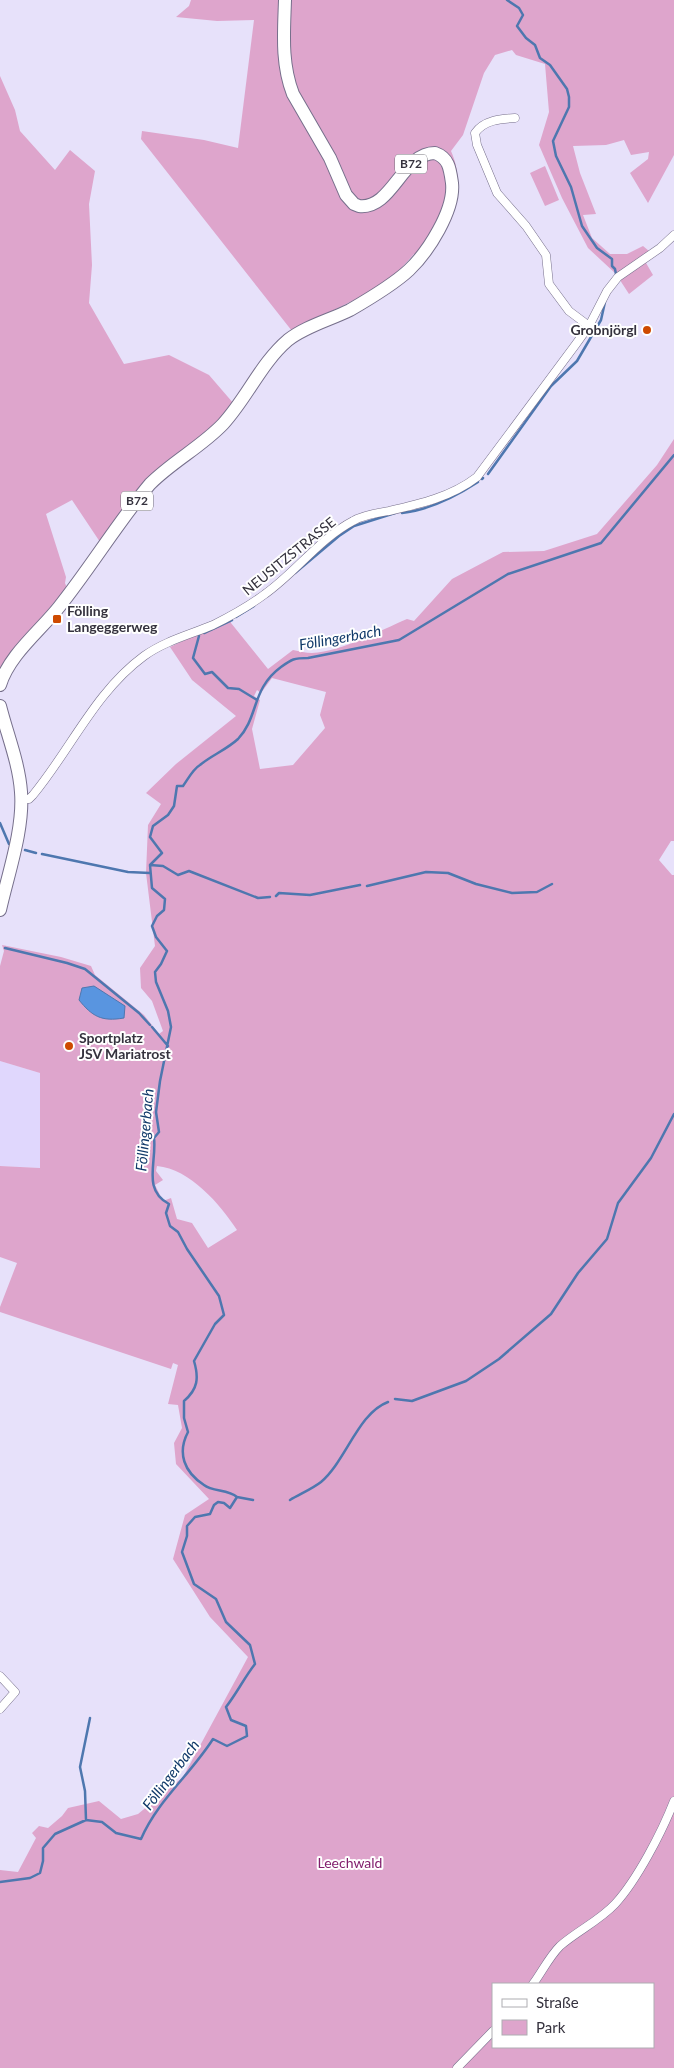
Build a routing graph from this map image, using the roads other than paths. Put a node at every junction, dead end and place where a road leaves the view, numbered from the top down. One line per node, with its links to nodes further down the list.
1 (285, 0): 5 (main road, B72)
2 (515, 118): 4 (street)
3 (674, 235): 4 (street, NEUSITZSTRASSE)
4 (589, 326): 7 (street, NEUSITZSTRASSE)
5 (1, 680)
6 (0, 706): 7 (main road)
7 (22, 799): 8 (main road)
8 (0, 910)
9 (0, 1676): 10 (street)
10 (0, 1709)
11 (674, 1801): 12 (street)
12 (535, 1983)
13 (492, 2032): 14 (street)
14 (457, 2068)

